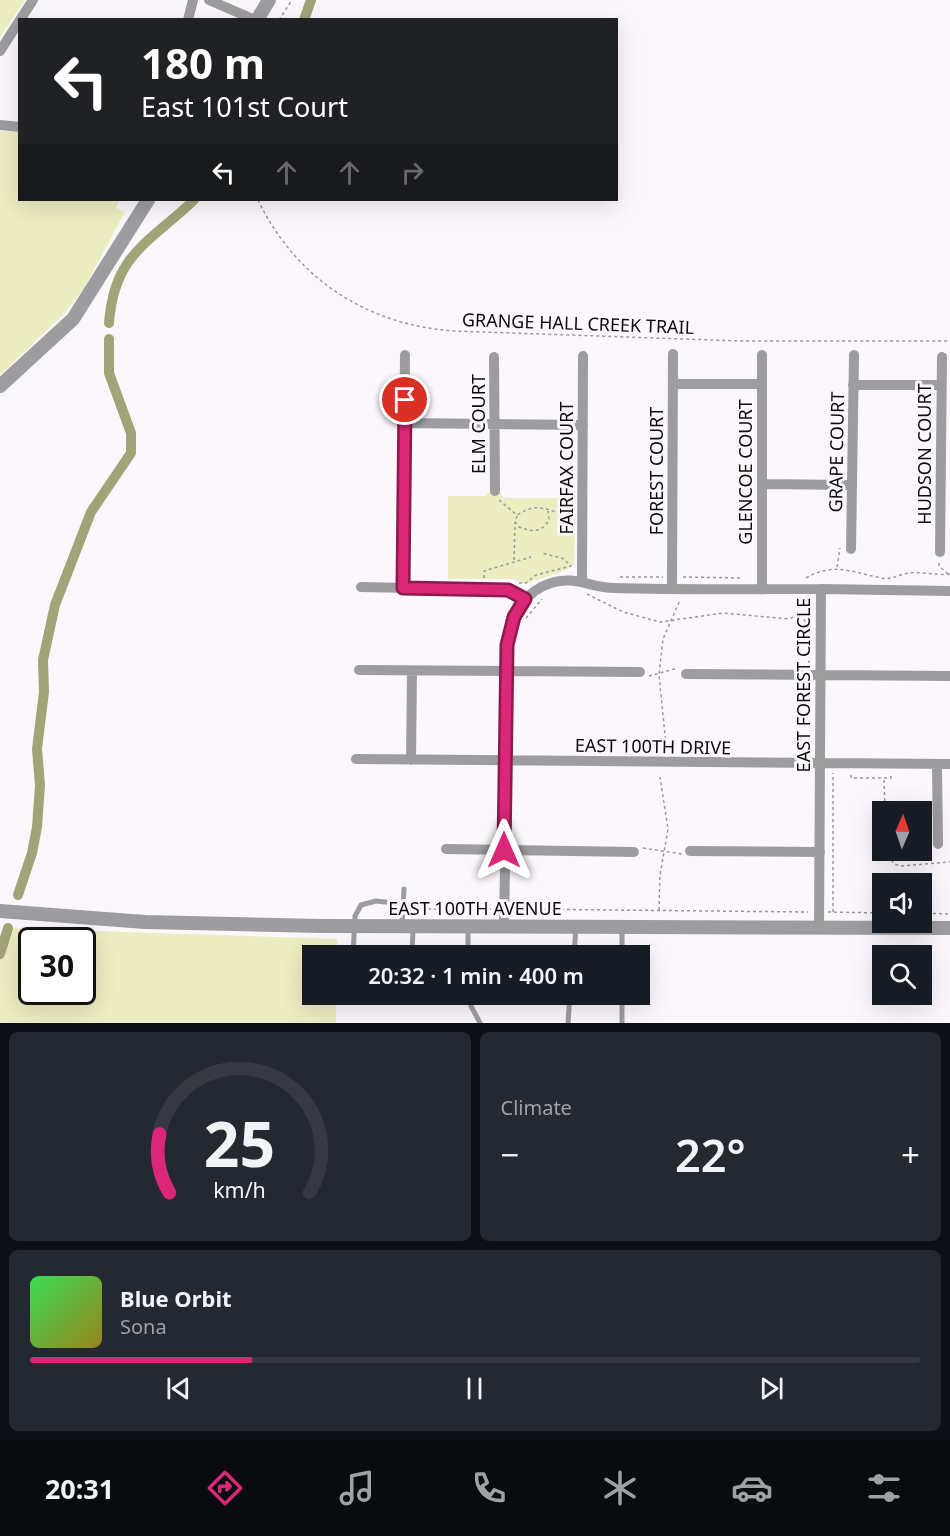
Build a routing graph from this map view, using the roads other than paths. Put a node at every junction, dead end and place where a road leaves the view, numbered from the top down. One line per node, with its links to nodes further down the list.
1 (33, 0): 5 (street)
2 (193, 0): 6 (street)
3 (209, 0): 7 (street)
4 (269, 0): 8 (street)
5 (21, 18)
6 (188, 18)
7 (251, 18)
8 (257, 18)
9 (18, 23): 10 (street)
10 (0, 51)
11 (0, 125): 12 (street)
12 (18, 127)
13 (147, 201): 25 (street)
14 (673, 354): 21 (street, FOREST COURT)
15 (405, 355): 26 (street)
16 (762, 355): 22 (street, GLENCOE COURT)
17 (854, 355): 23 (street, GRAPE COURT)
18 (583, 356): 28 (street, FAIRFAX COURT)
19 (494, 357): 27 (street, ELM COURT)
20 (942, 357): 24 (street, HUDSON COURT)
21 (673, 384): 22 (street); 38 (street, FOREST COURT)
22 (762, 384): 29 (street, GLENCOE COURT)
23 (853, 385): 24 (street); 30 (street, GRAPE COURT)
24 (941, 385): 31 (street, HUDSON COURT)
25 (0, 386)
26 (405, 423): 27 (street); 37 (street)
27 (494, 424): 28 (street); 32 (street, ELM COURT)
28 (583, 425): 35 (street, FAIRFAX COURT)
29 (762, 484): 30 (street); 39 (street, GLENCOE COURT)
30 (852, 486): 33 (street, GRAPE COURT)
31 (945, 487): 34 (street, HUDSON COURT)
32 (495, 491)
33 (851, 549)
34 (940, 552)
35 (580, 585): 38 (street, EAST FOREST CIRCLE); 42 (street, EAST FOREST CIRCLE)
36 (361, 587): 37 (street)
37 (403, 588): 42 (street)
38 (672, 588): 39 (street, EAST FOREST CIRCLE)
39 (762, 589): 40 (street, EAST FOREST CIRCLE)
40 (821, 589): 41 (street); 48 (street, EAST FOREST CIRCLE)
41 (950, 591)
42 (525, 599): 45 (street)
43 (359, 670): 44 (street)
44 (412, 671): 45 (street); 51 (street)
45 (506, 672): 46 (street); 52 (street)
46 (640, 672)
47 (686, 674): 48 (street)
48 (821, 676): 49 (street); 53 (street, EAST FOREST CIRCLE)
49 (950, 676)
50 (356, 759): 51 (street, EAST 100TH DRIVE)
51 (411, 760): 52 (street, EAST 100TH DRIVE)
52 (505, 760): 53 (street, EAST 100TH DRIVE); 58 (street)
53 (820, 764): 54 (street, EAST 100TH DRIVE); 61 (street, EAST FOREST CIRCLE)
54 (937, 764): 55 (street, EAST 100TH DRIVE); 56 (street)
55 (950, 764)
56 (938, 844)
57 (446, 849): 58 (street)
58 (504, 850): 60 (street); 68 (street)
59 (690, 851): 61 (street)
60 (634, 852)
61 (820, 852): 71 (street, EAST FOREST CIRCLE)
62 (404, 889): 63 (lane)
63 (403, 904): 65 (lane); 66 (lane)
64 (0, 911): 65 (street, EAST 100TH AVENUE)
65 (355, 926): 66 (street, EAST 100TH AVENUE); 73 (lane)
66 (407, 926): 67 (street, EAST 100TH AVENUE); 74 (lane)
67 (468, 926): 68 (street, EAST 100TH AVENUE); 75 (lane)
68 (504, 926): 69 (street, EAST 100TH AVENUE)
69 (576, 926): 70 (street, EAST 100TH AVENUE); 76 (lane)
70 (622, 926): 71 (street, EAST 100TH AVENUE); 77 (lane)
71 (819, 928): 72 (street, EAST 100TH AVENUE)
72 (950, 928)
73 (354, 945)
74 (410, 945)
75 (468, 945)
76 (575, 945)
77 (622, 945)
78 (471, 1005): 81 (lane)
79 (569, 1005): 82 (lane)
80 (622, 1005): 83 (lane)
81 (480, 1023)
82 (568, 1023)
83 (622, 1023)

